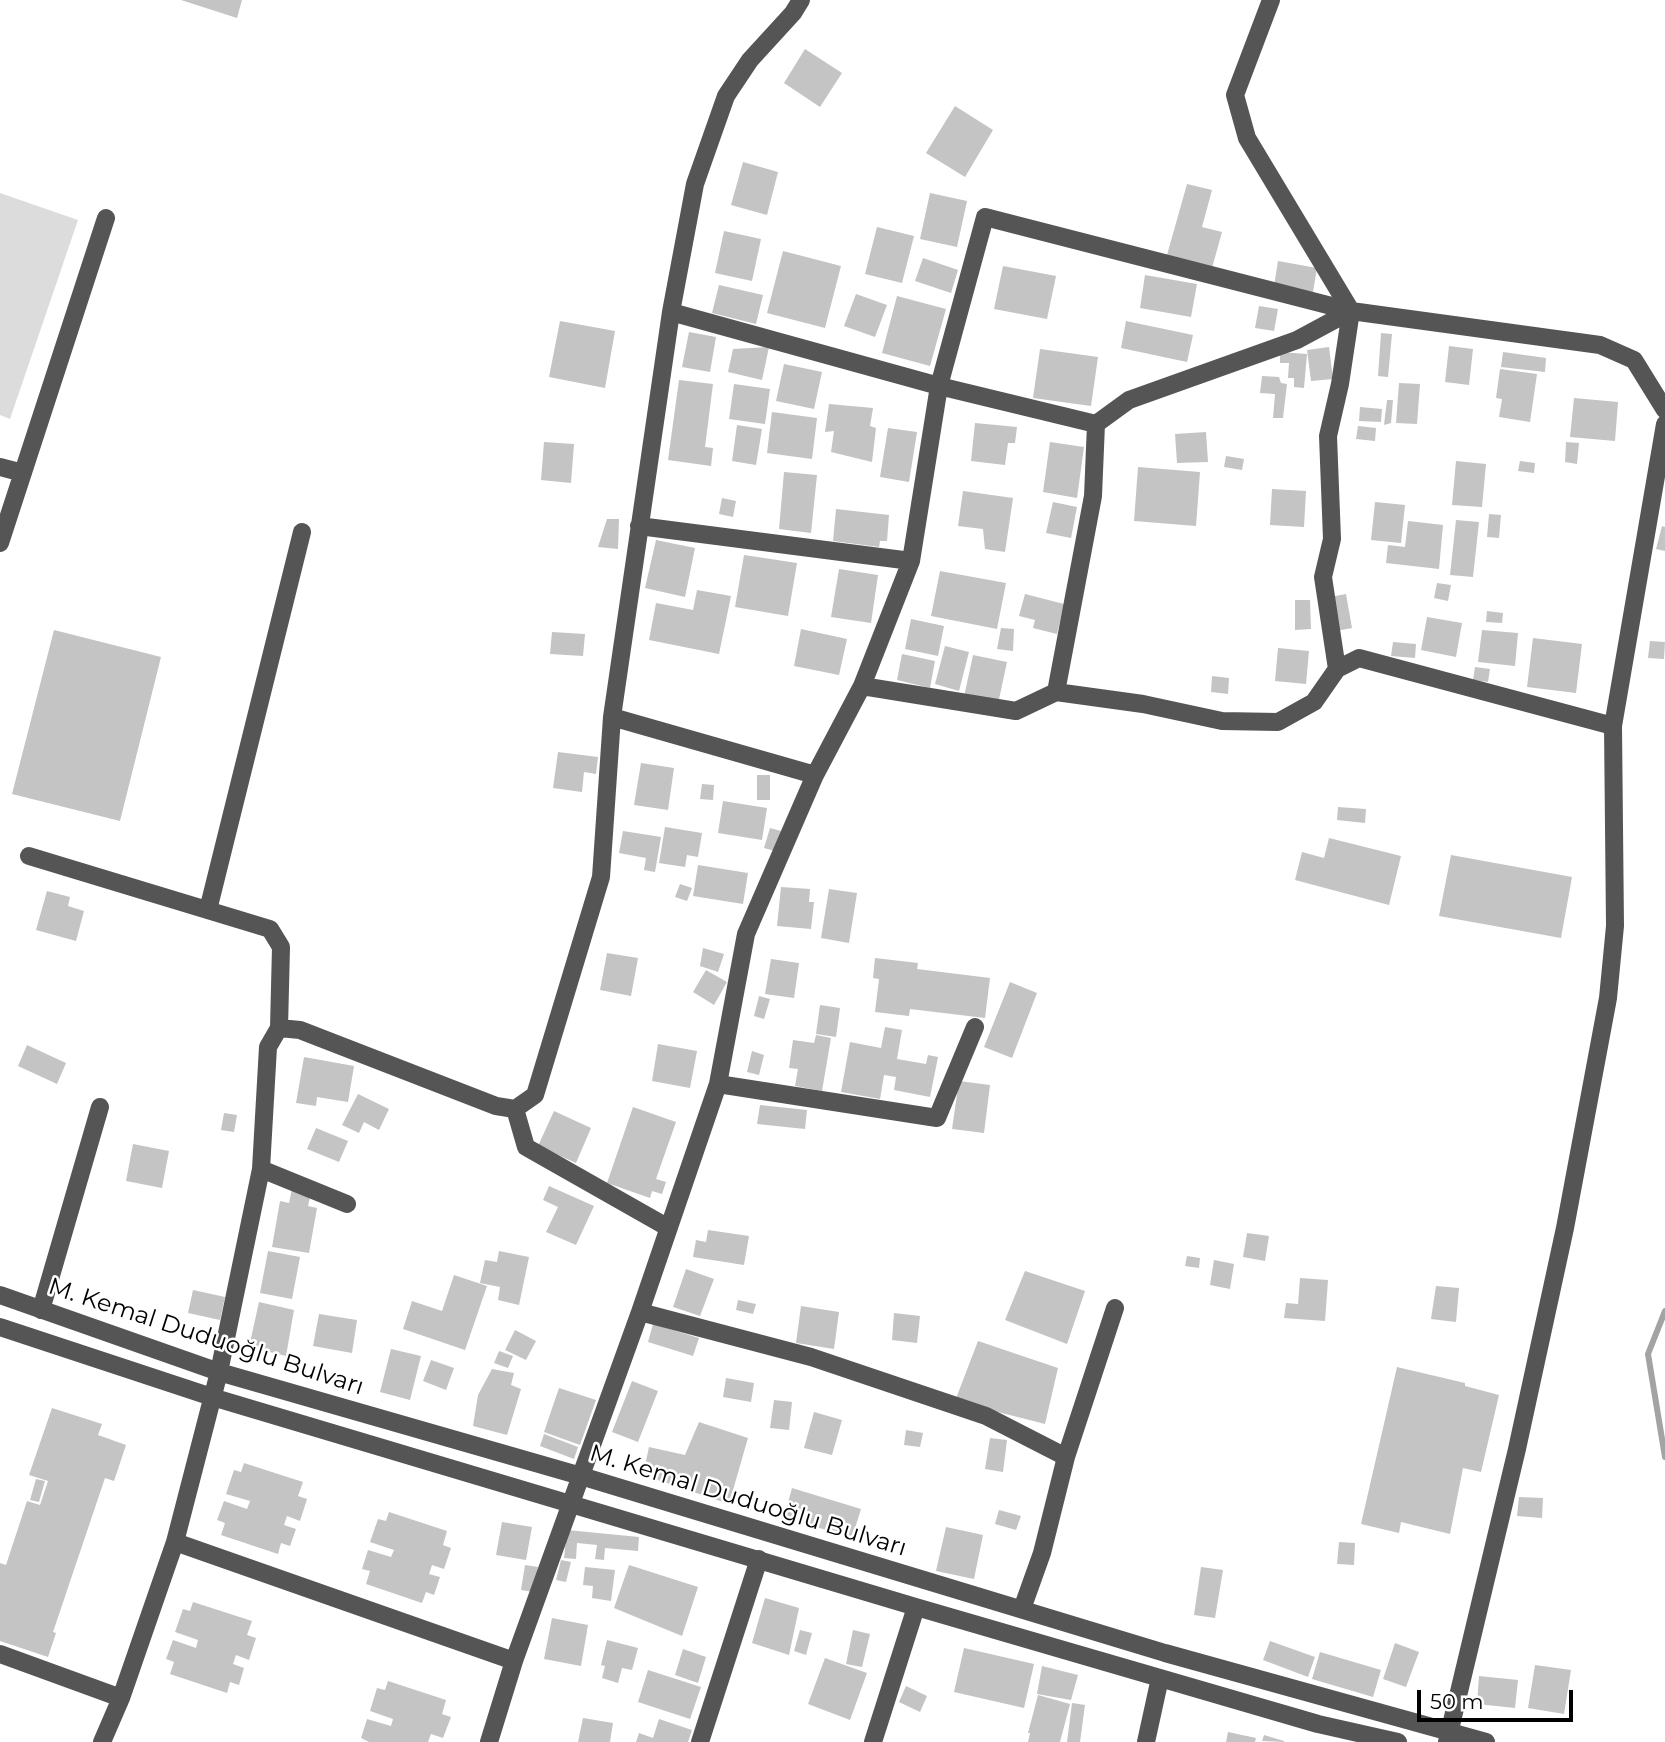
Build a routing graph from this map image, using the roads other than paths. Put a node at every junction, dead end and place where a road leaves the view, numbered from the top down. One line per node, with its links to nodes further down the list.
1 (801, 0): 5 (street)
2 (1271, 0): 4 (street)
3 (106, 218): 11 (street)
4 (1351, 311): 6 (street); 7 (street); 8 (street); 16 (street)
5 (671, 312): 6 (street); 12 (street)
6 (939, 386): 8 (street); 15 (street)
7 (1665, 410)
8 (1096, 424): 18 (street)
9 (1665, 424): 20 (street)
10 (0, 467): 11 (street)
11 (23, 473): 14 (street)
12 (639, 526): 15 (street); 19 (street)
13 (302, 533): 23 (street)
14 (0, 543)
15 (911, 561): 17 (street)
16 (1337, 669): 18 (street); 20 (street)
17 (862, 686): 18 (street); 21 (street)
18 (1056, 692)
19 (612, 717): 21 (street); 28 (street)
20 (1614, 726): 51 (street)
21 (815, 775): 26 (street)
22 (29, 856): 23 (street)
23 (208, 910): 25 (street)
24 (975, 1027): 26 (street)
25 (279, 1028): 28 (street); 29 (street)
26 (718, 1084): 31 (street)
27 (100, 1107): 34 (street)
28 (515, 1109): 31 (street)
29 (261, 1169): 30 (street); 37 (street)
30 (347, 1204)
31 (667, 1227): 35 (street)
32 (0, 1295): 34 (street, M. Kemal Duduoğlu Bulvarı)
33 (1115, 1308): 39 (street)
34 (41, 1310): 37 (street, M. Kemal Duduoğlu Bulvarı)
35 (640, 1312): 39 (street); 40 (street)
36 (0, 1327): 38 (street, M. Kemal Duduoğlu Bulvarı)
37 (219, 1372): 38 (street); 40 (street, M. Kemal Duduoğlu Bulvarı)
38 (212, 1397): 41 (street, M. Kemal Duduoğlu Bulvarı); 42 (street)
39 (1066, 1457): 45 (street)
40 (581, 1476): 41 (street); 45 (street, M. Kemal Duduoğlu Bulvarı)
41 (572, 1502): 43 (street, M. Kemal Duduoğlu Bulvarı); 47 (street)
42 (175, 1542): 47 (street); 49 (street)
43 (759, 1559): 44 (street, M. Kemal Duduoğlu Bulvarı); 54 (street)
44 (916, 1606): 48 (street, M. Kemal Duduoğlu Bulvarı); 55 (street)
45 (1022, 1609): 50 (street, M. Kemal Duduoğlu Bulvarı)
46 (0, 1654): 49 (street)
47 (514, 1661): 53 (street)
48 (1160, 1678): 56 (street); 57 (street, M. Kemal Duduoğlu Bulvarı)
49 (121, 1698): 52 (street)
50 (1415, 1721): 51 (street, M. Kemal Duduoğlu Bulvarı); 58 (street)
51 (1448, 1737): 59 (street, M. Kemal Duduoğlu Bulvarı)
52 (103, 1742)
53 (488, 1742)
54 (700, 1742)
55 (873, 1742)
56 (1146, 1742)
57 (1398, 1742)
58 (1408, 1742)
59 (1486, 1742)

